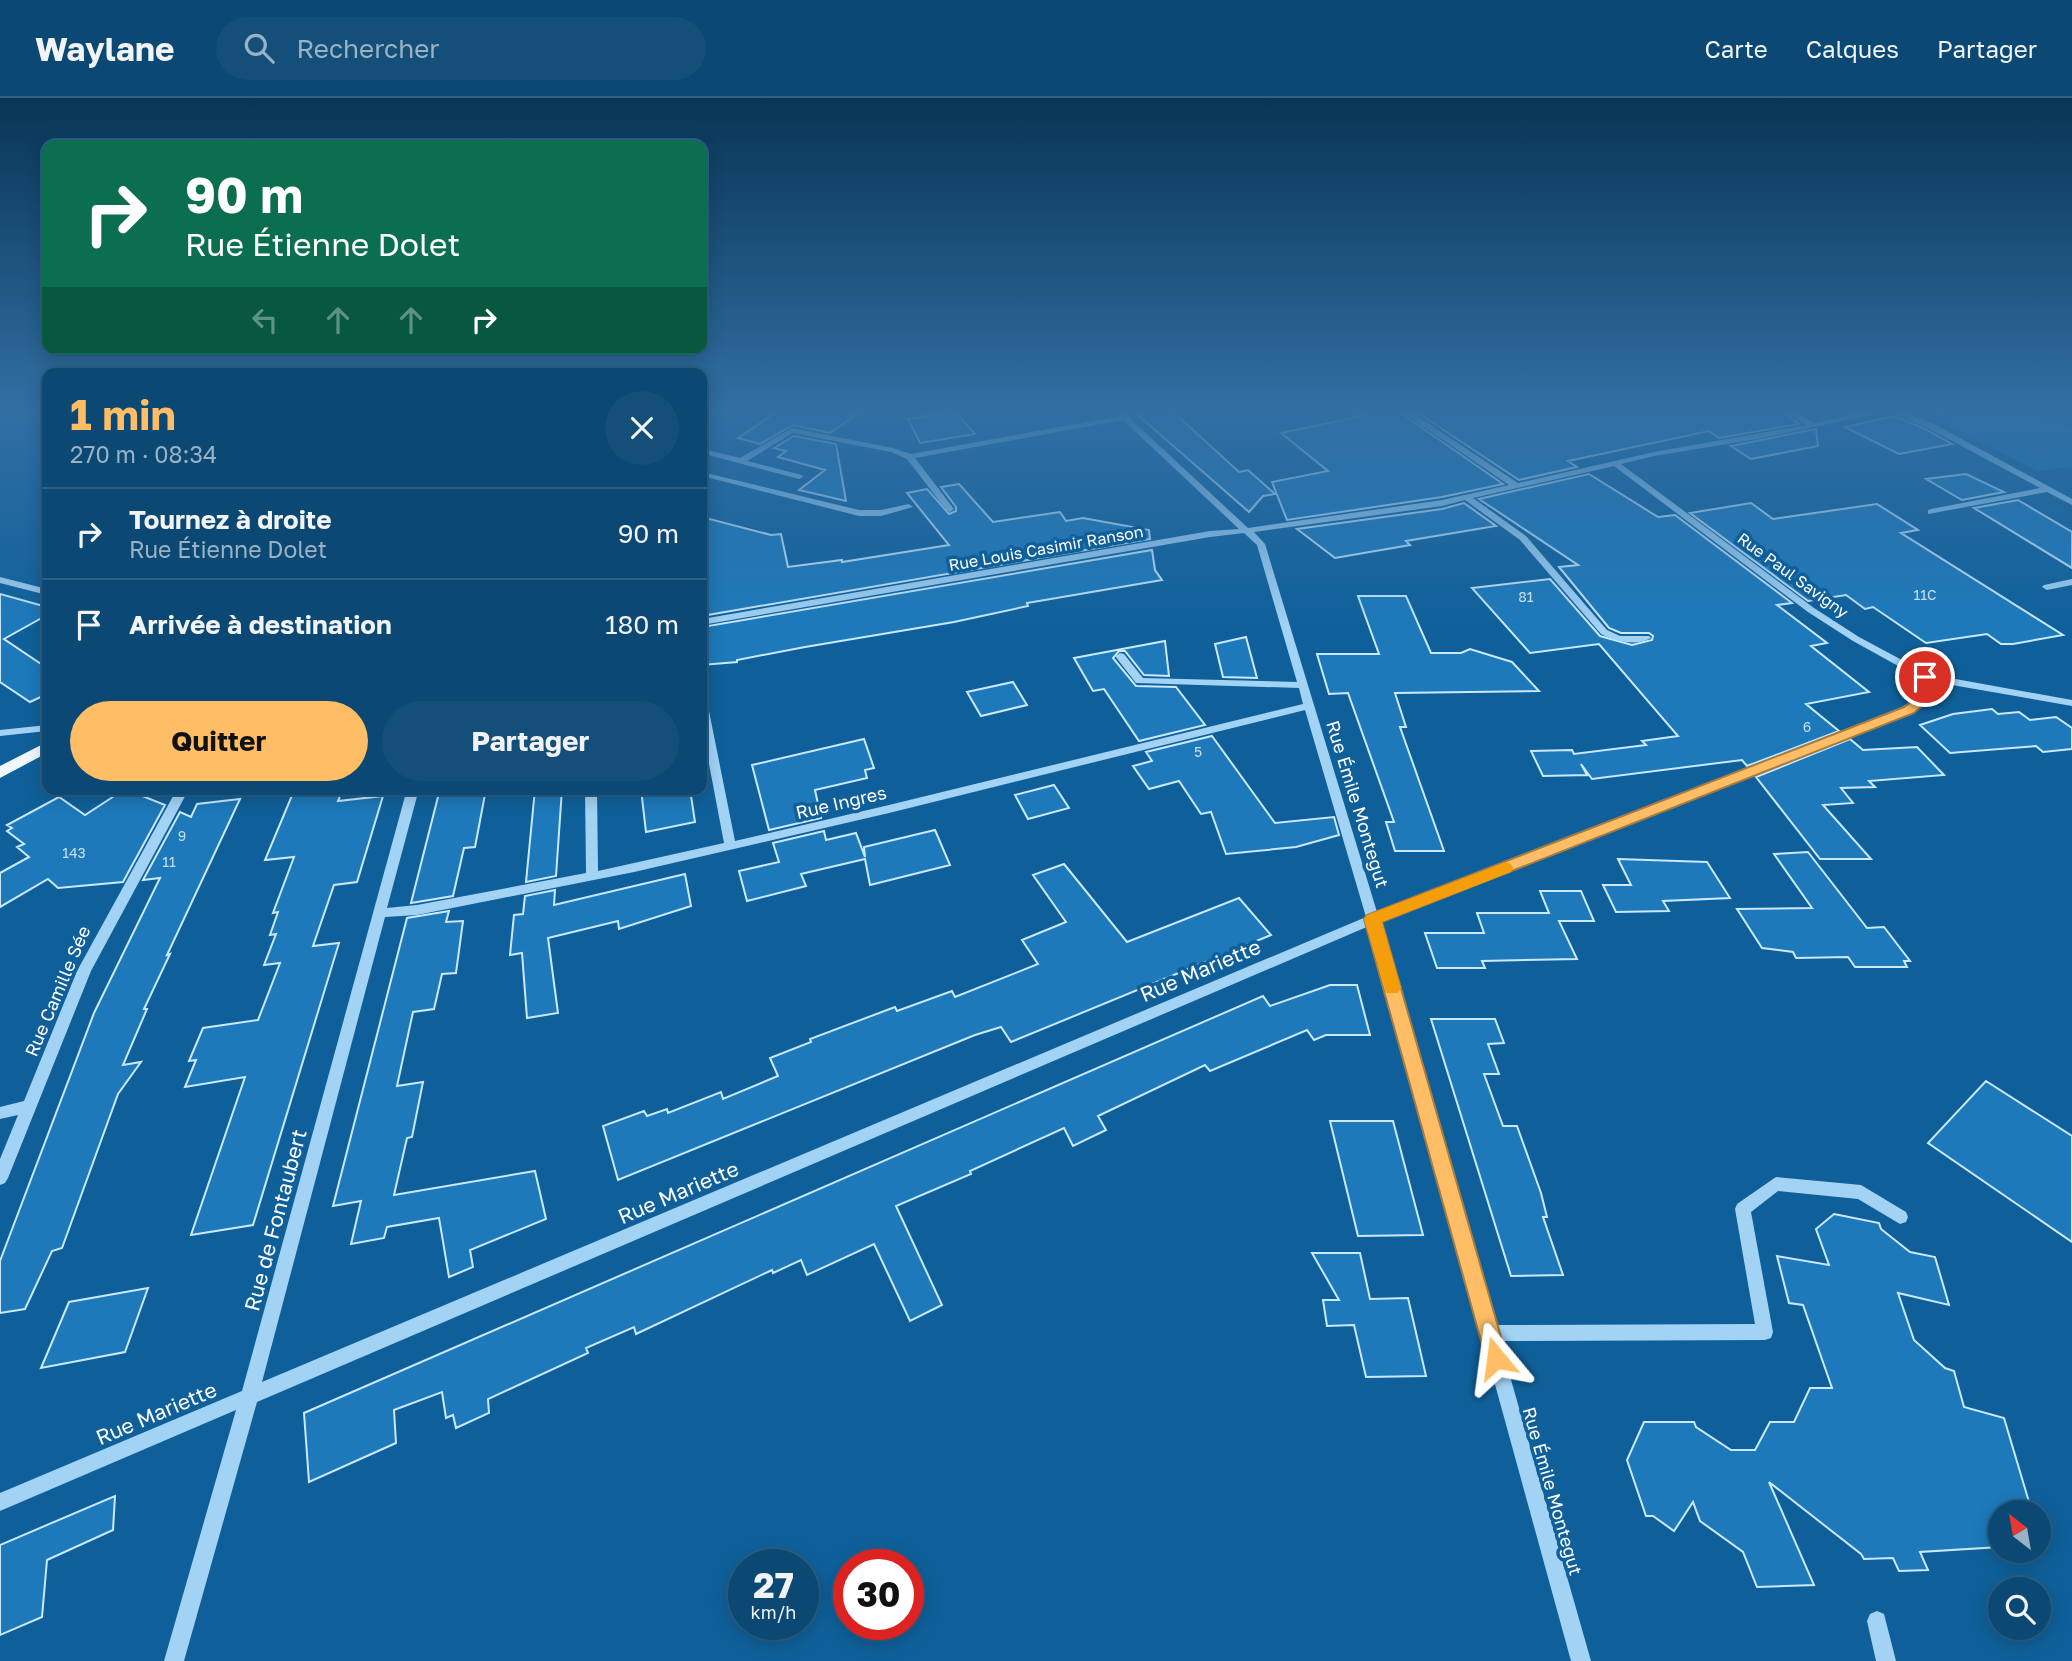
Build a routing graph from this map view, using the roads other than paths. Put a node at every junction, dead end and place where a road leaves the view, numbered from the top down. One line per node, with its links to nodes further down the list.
1 (734, 482): 12 (street)
2 (929, 482): 13 (street)
3 (1195, 482): 15 (street, Rue Émile Montegut)
4 (1510, 482): 8 (street)
5 (1538, 482): 8 (street, Rue Louis Casimir Ranson)
6 (1640, 482): 23 (street, Rue Paul Savigny)
7 (2035, 482): 9 (street)
8 (1518, 487): 10 (street, Rue Louis Casimir Ranson)
9 (2048, 489): 11 (street); 14 (street)
10 (1467, 498): 15 (street, Rue Louis Casimir Ranson); 21 (street)
11 (2072, 502)
12 (909, 507)
13 (950, 509)
14 (1931, 512)
15 (1247, 530): 20 (street, Rue Louis Casimir Ranson); 24 (street, Rue Émile Montegut)
16 (0, 580): 19 (street)
17 (2072, 582): 18 (street)
18 (2047, 587)
19 (42, 591)
20 (707, 621)
21 (1646, 638)
22 (1120, 656): 24 (street)
23 (1925, 677): 25 (street, Rue Paul Savigny); 38 (street, Rue Mariette)
24 (1302, 685): 26 (street, Rue Émile Montegut)
25 (2072, 703)
26 (1307, 706): 35 (street, Rue Ingres); 38 (street, Rue Émile Montegut)
27 (707, 727): 35 (street)
28 (42, 729): 29 (street)
29 (0, 733)
30 (42, 750): 31 (main road)
31 (0, 773)
32 (180, 795): 39 (street, Rue Camille Sée)
33 (411, 795): 37 (street, Rue de Fontaubert)
34 (591, 795): 36 (street)
35 (730, 846): 36 (street, Rue Ingres)
36 (592, 876): 37 (street, Rue Ingres)
37 (379, 913): 44 (street, Rue de Fontaubert)
38 (1373, 919): 43 (street, Rue Émile Montegut); 44 (street, Rue Mariette)
39 (30, 1106): 40 (street); 41 (street, Rue Camille Sée)
40 (0, 1112)
41 (0, 1178)
42 (1900, 1217): 43 (street)
43 (1489, 1333): 48 (street, Rue Émile Montegut)
44 (248, 1398): 45 (street, Rue Mariette); 47 (street, Rue de Fontaubert)
45 (0, 1502)
46 (1877, 1621): 49 (street)
47 (174, 1661)
48 (1581, 1661)
49 (1886, 1661)

